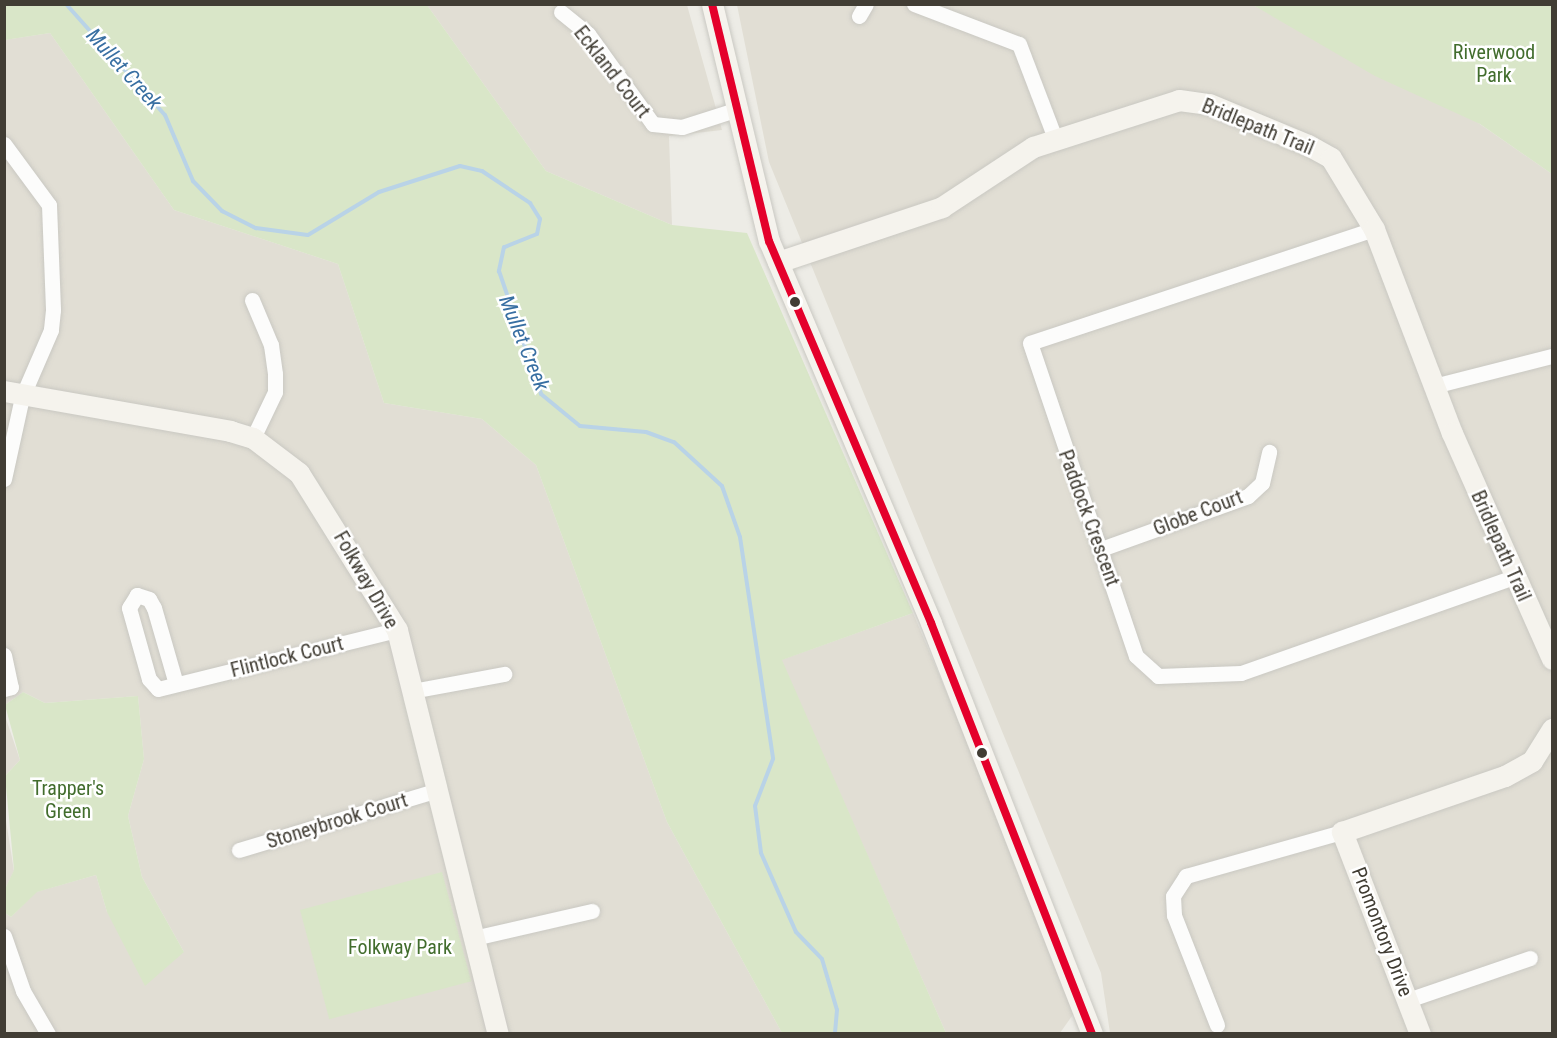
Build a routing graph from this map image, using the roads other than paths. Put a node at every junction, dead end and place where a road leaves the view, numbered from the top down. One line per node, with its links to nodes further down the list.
1 (712, 4): 4 (street)
2 (914, 4): 5 (street)
3 (561, 12): 4 (street, Eckland Court)
4 (735, 110): 8 (street)
5 (1056, 141): 7 (street, Bridlepath Trail); 8 (street, Bridlepath Trail)
6 (4, 144): 12 (street)
7 (1374, 229): 11 (street, Bridlepath Trail); 16 (street, Paddock Crescent)
8 (778, 262): 37 (street)
9 (252, 300): 13 (street)
10 (1552, 356): 11 (street)
11 (1434, 386): 17 (street, Bridlepath Trail)
12 (13, 394): 13 (street, Folkway Drive); 15 (street)
13 (253, 438): 18 (street, Folkway Drive)
14 (1269, 452): 16 (street, Globe Court)
15 (4, 479)
16 (1101, 549): 17 (street, Paddock Crescent)
17 (1513, 577): 20 (street, Bridlepath Trail)
18 (397, 630): 22 (street, Flintlock Court); 24 (street, Folkway Drive)
19 (4, 655): 23 (street)
20 (1552, 658)
21 (504, 674): 24 (street)
22 (176, 684): 22 (street, Flintlock Court)
23 (4, 689)
24 (411, 691): 26 (street, Folkway Drive)
25 (1552, 729): 27 (street)
26 (435, 791): 28 (street, Stoneybrook Court); 31 (street, Folkway Drive)
27 (1342, 832): 33 (street, Promontory Drive); 34 (street)
28 (239, 850)
29 (592, 910): 31 (street)
30 (4, 936): 35 (street)
31 (474, 938): 36 (street, Folkway Drive)
32 (1530, 958): 33 (street)
33 (1408, 1000): 38 (street, Promontory Drive)
34 (1217, 1025)
35 (48, 1034)
36 (498, 1034)
37 (1092, 1034)
38 (1420, 1034)

